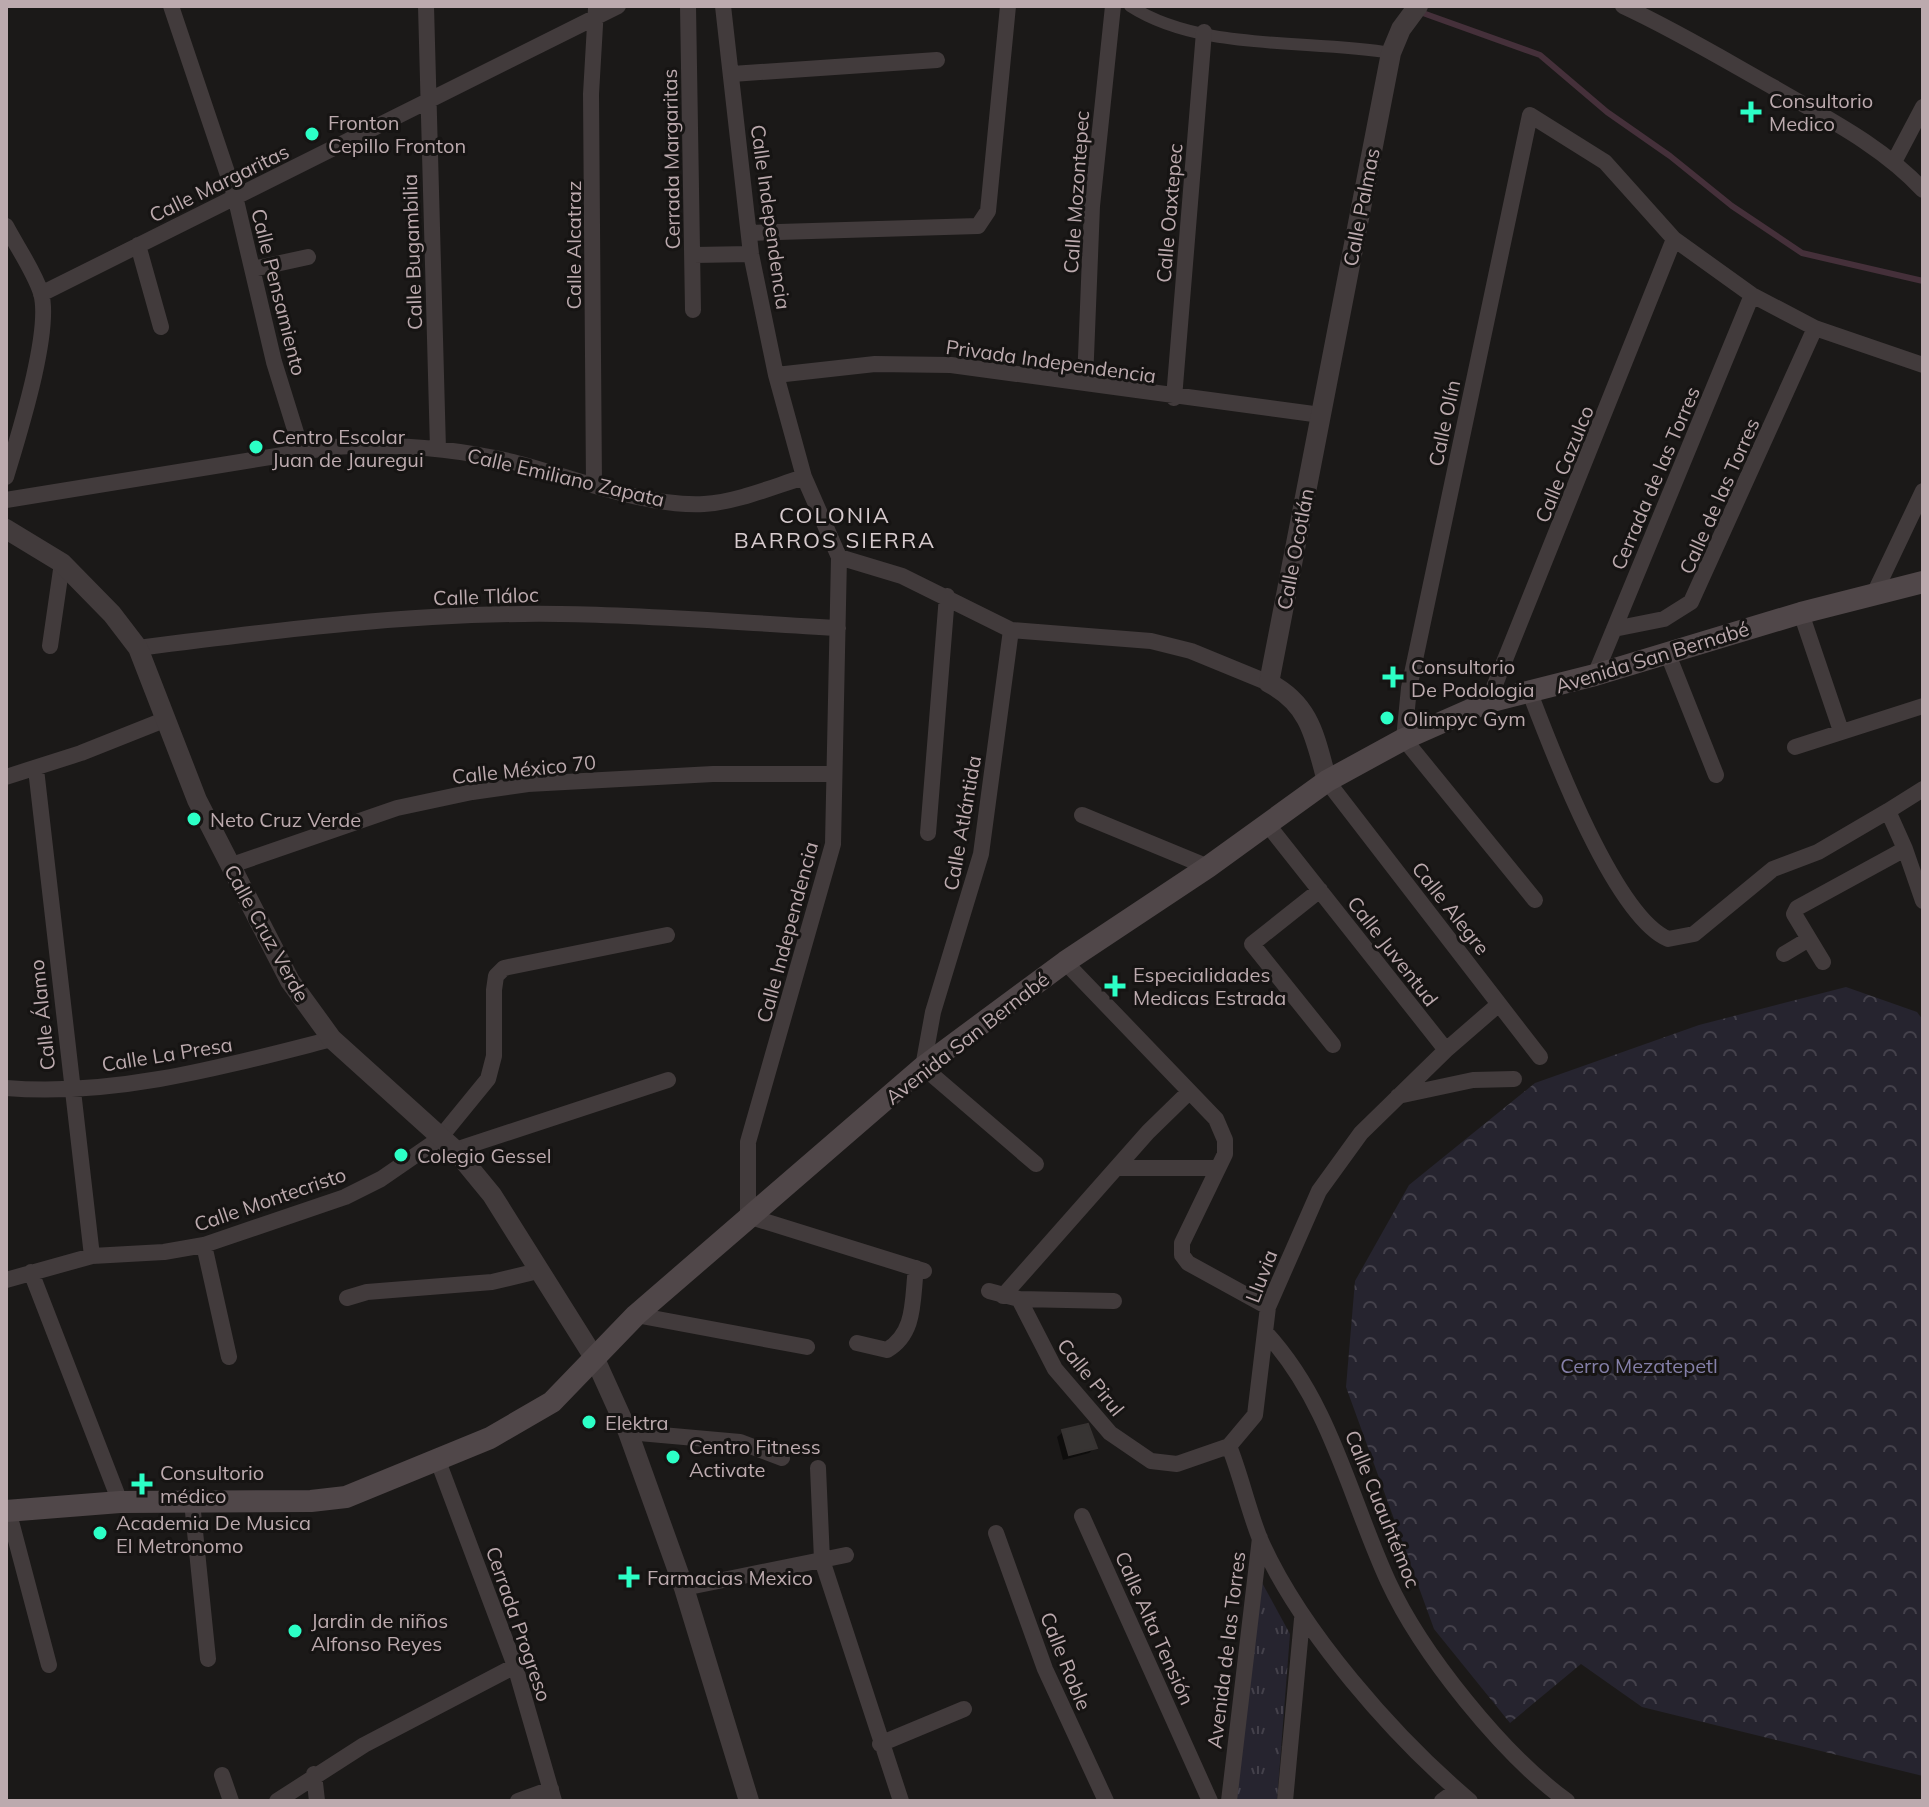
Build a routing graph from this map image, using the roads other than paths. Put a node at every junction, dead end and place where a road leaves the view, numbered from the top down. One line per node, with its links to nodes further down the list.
1 (171, 6): 20 (street, Calle Pensamiento)
2 (426, 6): 16 (street, Calle Bugambilia)
3 (618, 6): 11 (street, Calle Margaritas)
4 (688, 6): 26 (street, Cerrada Margaritas)
5 (723, 6): 15 (street, Calle Independencia)
6 (1008, 6): 22 (street)
7 (1113, 6): 36 (street, Calle Mozontepec)
8 (1130, 6): 12 (street)
9 (1418, 6): 13 (street, Calle Palmas)
10 (1623, 6): 18 (street)
11 (596, 11): 16 (street, Calle Margaritas); 43 (street, Calle Alcatraz)
12 (1204, 32): 13 (street); 37 (street, Calle Oaxtepec)
13 (1391, 53): 38 (street, Calle Palmas)
14 (937, 60): 15 (street)
15 (732, 74): 22 (street, Calle Independencia)
16 (428, 101): 20 (street, Calle Margaritas); 39 (street, Calle Bugambilia)
17 (1923, 107): 18 (street)
18 (1895, 160): 19 (street)
19 (1923, 190)
20 (235, 196): 24 (street, Calle Margaritas); 28 (street, Calle Pensamiento)
21 (6, 226): 29 (street)
22 (749, 233): 25 (street, Calle Independencia)
23 (1674, 239): 30 (street); 62 (street, Calle Cazulco); 66 (street, Calle Olín)
24 (138, 245): 29 (street, Calle Margaritas); 32 (street, Calle Margaritas)
25 (751, 254): 26 (street); 35 (street, Calle Independencia)
26 (694, 255): 31 (street, Cerrada Margaritas)
27 (308, 257): 28 (street)
28 (253, 269): 40 (street, Calle Pensamiento)
29 (41, 294): 41 (street)
30 (1752, 295): 33 (street); 54 (street, Cerrada de las Torres)
31 (693, 310)
32 (161, 327)
33 (1815, 328): 34 (street); 54 (street, Calle de las Torres)
34 (1923, 365)
35 (776, 375): 36 (street, Privada Independencia); 42 (street, Calle Independencia)
36 (1085, 382): 37 (street, Privada Independencia)
37 (1174, 398): 38 (street, Privada Independencia)
38 (1321, 415): 60 (street, Calle Ocotlán)
39 (438, 449): 40 (street, Calle Emiliano Zapata); 43 (street, Calle Emiliano Zapata)
40 (302, 452): 45 (street, Calle Emiliano Zapata)
41 (6, 477)
42 (804, 477): 43 (street, Calle Emiliano Zapata); 47 (street)
43 (594, 485)
44 (1923, 491): 50 (street)
45 (6, 500)
46 (6, 529): 48 (street, Calle Cruz Verde)
47 (839, 557): 51 (street); 53 (street, Calle Independencia)
48 (62, 563): 56 (street); 57 (street, Calle Cruz Verde)
49 (1923, 582): 50 (main road, Avenida San Bernabé)
50 (1874, 594): 52 (main road, Avenida San Bernabé)
51 (947, 596): 55 (street); 77 (street)
52 (1801, 613): 58 (main road, Avenida San Bernabé); 65 (street)
53 (838, 628): 57 (street, Calle Tláloc); 69 (street, Calle Independencia)
54 (1614, 629): 59 (street, Cerrada de las Torres)
55 (1011, 630): 60 (street); 94 (street, Calle Atlántida)
56 (50, 646)
57 (138, 648): 64 (street, Calle Cruz Verde)
58 (1667, 652): 59 (main road, Avenida San Bernabé); 70 (street)
59 (1595, 675): 61 (main road, Avenida San Bernabé)
60 (1269, 683): 72 (street)
61 (1530, 693): 62 (main road, Avenida San Bernabé); 74 (street)
62 (1488, 702): 66 (main road, Avenida San Bernabé)
63 (1923, 706): 65 (street)
64 (164, 720): 68 (street); 79 (street, Calle Cruz Verde)
65 (1841, 731): 67 (street)
66 (1404, 739): 72 (main road, Avenida San Bernabé); 82 (street)
67 (1795, 747)
68 (36, 769): 71 (street); 98 (street, Calle Álamo)
69 (834, 774): 79 (street, Calle México 70); 105 (street, Calle Independencia)
70 (1716, 775)
71 (6, 777)
72 (1327, 781): 76 (main road, Avenida San Bernabé); 89 (street, Calle Alegre)
73 (1923, 789): 74 (street)
74 (1888, 811): 78 (street)
75 (1082, 815): 80 (street)
76 (1268, 825): 80 (main road, Avenida San Bernabé); 81 (street, Calle Juventud)
77 (928, 833)
78 (1905, 849): 83 (street); 85 (street)
79 (229, 866): 90 (street, Calle Cruz Verde)
80 (1208, 867): 87 (main road, Avenida San Bernabé)
81 (1320, 890): 91 (street); 92 (street, Calle Juventud)
82 (1535, 900)
83 (1923, 901)
84 (667, 935): 101 (street)
85 (1809, 939): 86 (street); 88 (street)
86 (1784, 954)
87 (1065, 962): 94 (main road, Avenida San Bernabé); 99 (street)
88 (1823, 962)
89 (1499, 1004): 92 (street); 93 (street, Calle Alegre)
90 (332, 1039): 98 (street, Calle La Presa); 101 (street, Calle Cruz Verde)
91 (1333, 1045)
92 (1446, 1050): 100 (street)
93 (1540, 1057)
94 (923, 1067): 102 (street); 105 (main road, Avenida San Bernabé)
95 (1514, 1079): 100 (street)
96 (668, 1080): 101 (street)
97 (6, 1088): 98 (street, Calle La Presa)
98 (70, 1089): 107 (street, Calle Álamo)
99 (1189, 1092): 103 (street); 104 (street)
100 (1398, 1096): 114 (street, Lluvia)
101 (447, 1145): 106 (street, Calle Montecristo); 108 (street, Calle Cruz Verde)
102 (1036, 1164)
103 (1117, 1168): 104 (street); 111 (street)
104 (1218, 1168): 114 (street)
105 (748, 1216): 115 (main road, Avenida San Bernabé); 117 (street)
106 (204, 1245): 107 (street, Calle Montecristo); 119 (street)
107 (92, 1256): 109 (street, Calle Montecristo)
108 (538, 1271): 112 (street); 120 (street, Calle Cruz Verde)
109 (31, 1272): 110 (street, Calle Montecristo); 126 (street)
110 (6, 1280)
111 (1004, 1295): 113 (street); 122 (street, Calle Pirul)
112 (347, 1298)
113 (1114, 1301)
114 (1268, 1307): 116 (street, Lluvia)
115 (636, 1315): 118 (street); 120 (main road, Avenida San Bernabé)
116 (1266, 1333): 122 (street, Lluvia); 157 (street, Calle Cuauhtémoc)
117 (857, 1343)
118 (807, 1347)
119 (229, 1357)
120 (595, 1359): 121 (street, Calle Cruz Verde); 124 (main road, Avenida San Bernabé)
121 (628, 1432): 123 (street); 134 (street, Calle Cruz Verde)
122 (1229, 1446): 131 (street)
123 (782, 1458)
124 (438, 1461): 127 (main road, Avenida San Bernabé); 138 (street, Cerrada Progreso)
125 (818, 1468): 133 (street)
126 (120, 1502): 127 (main road, Avenida San Bernabé); 128 (main road, Avenida San Bernabé)
127 (192, 1502): 136 (street)
128 (7, 1511): 137 (street)
129 (1082, 1516): 152 (street, Calle Alta Tensión)
130 (996, 1533): 151 (street, Calle Roble)
131 (1260, 1538): 135 (street, Avenida de las Torres); 153 (street, Avenida de las Torres)
132 (846, 1555): 133 (street)
133 (822, 1560): 134 (street); 140 (street)
134 (684, 1588): 149 (street, Calle Cruz Verde)
135 (1302, 1619): 143 (street, Avenida de las Torres); 154 (street)
136 (208, 1659)
137 (49, 1665)
138 (515, 1666): 141 (street); 144 (street, Cerrada Progreso)
139 (964, 1709): 140 (street)
140 (880, 1744): 150 (street)
141 (314, 1774): 146 (street); 147 (street)
142 (222, 1775): 145 (street)
143 (1457, 1790): 155 (street); 156 (street, Avenida de las Torres)
144 (553, 1795): 148 (street)
145 (231, 1801)
146 (277, 1801)
147 (317, 1801)
148 (518, 1801)
149 (749, 1801)
150 (901, 1801)
151 (1106, 1801)
152 (1210, 1801)
153 (1229, 1801)
154 (1285, 1801)
155 (1442, 1801)
156 (1470, 1801)
157 (1567, 1801)

